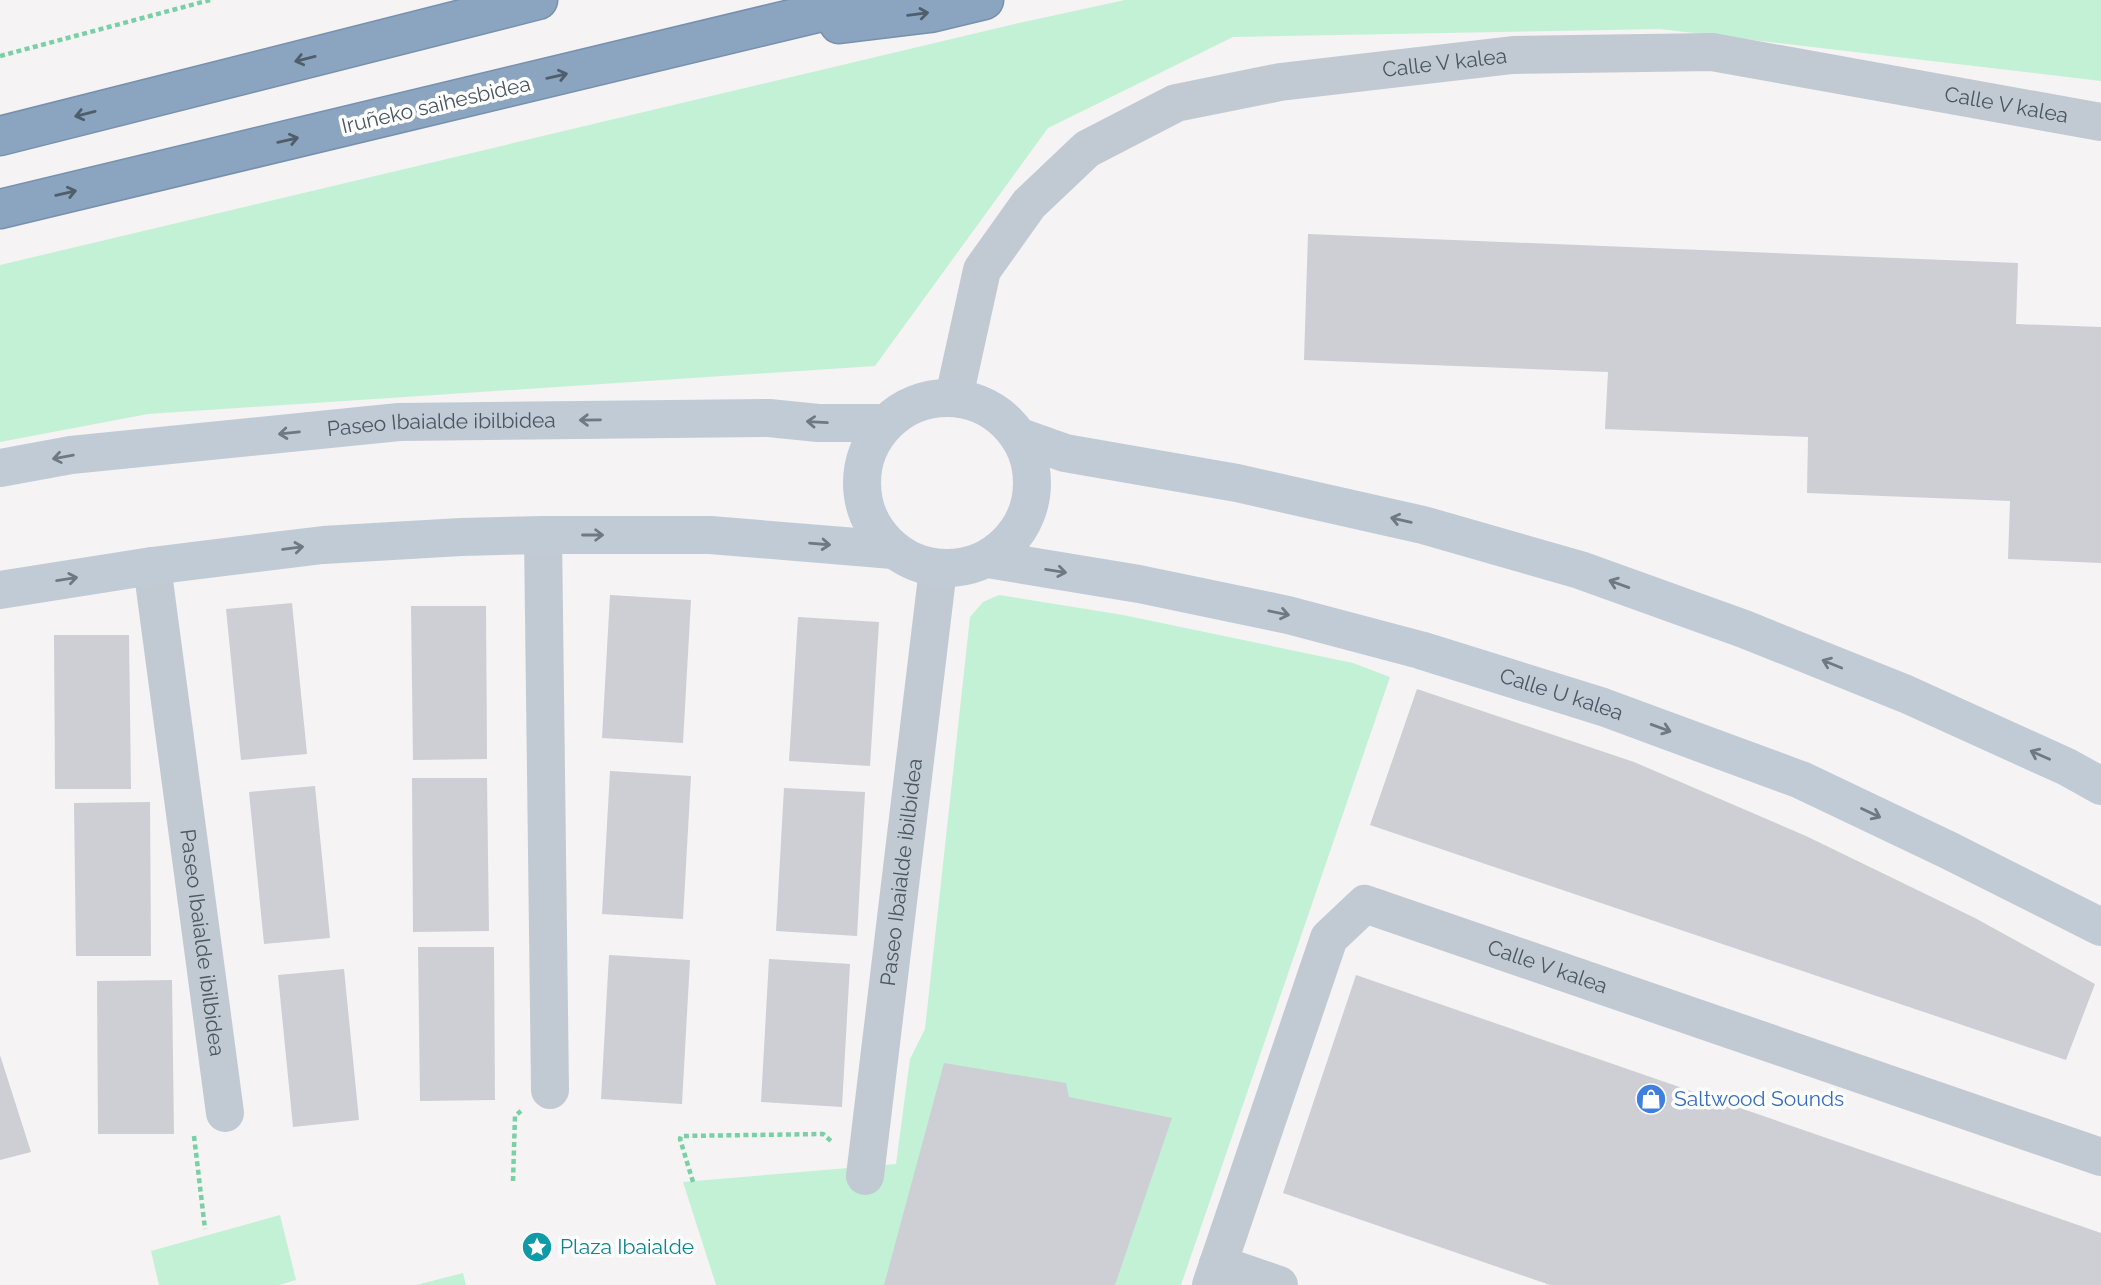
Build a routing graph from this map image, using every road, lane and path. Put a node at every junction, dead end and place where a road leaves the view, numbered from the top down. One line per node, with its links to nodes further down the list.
1 (210, 0): 8 (path)
2 (498, 0): 7 (highway)
3 (538, 0): 7 (highway)
4 (871, 0): 6 (highway, Iruñeko saihesbidea)
5 (984, 0): 6 (highway, one-way to 5)
6 (705, 41): 11 (highway, Iruñeko saihesbidea, one-way to 6)
7 (361, 44): 10 (highway, one-way to 10)
8 (0, 56)
9 (2101, 122): 12 (street, Calle V kalea)
10 (0, 136)
11 (0, 209)
12 (954, 397): 13 (street); 14 (street)
13 (885, 423): 15 (street, Paseo Ibaialde ibilbidea, one-way to 15); 17 (street)
14 (1020, 437): 18 (street); 22 (street, one-way to 14)
15 (0, 468)
16 (543, 534): 17 (street, one-way to 17); 19 (street, one-way to 16); 24 (street)
17 (893, 550): 20 (street)
18 (988, 559): 20 (street); 23 (street, Calle U kalea, one-way to 23)
19 (152, 566): 21 (street, one-way to 19); 25 (street, Paseo Ibaialde ibilbidea)
20 (938, 569): 27 (street, Paseo Ibaialde ibilbidea)
21 (0, 590)
22 (2101, 786)
23 (2101, 927)
24 (550, 1090): 28 (path)
25 (225, 1112): 29 (path)
26 (2101, 1157): 30 (street, Calle V kalea)
27 (865, 1176)
28 (513, 1181)
29 (205, 1229)
30 (1215, 1275): 31 (street)
31 (1279, 1285)

